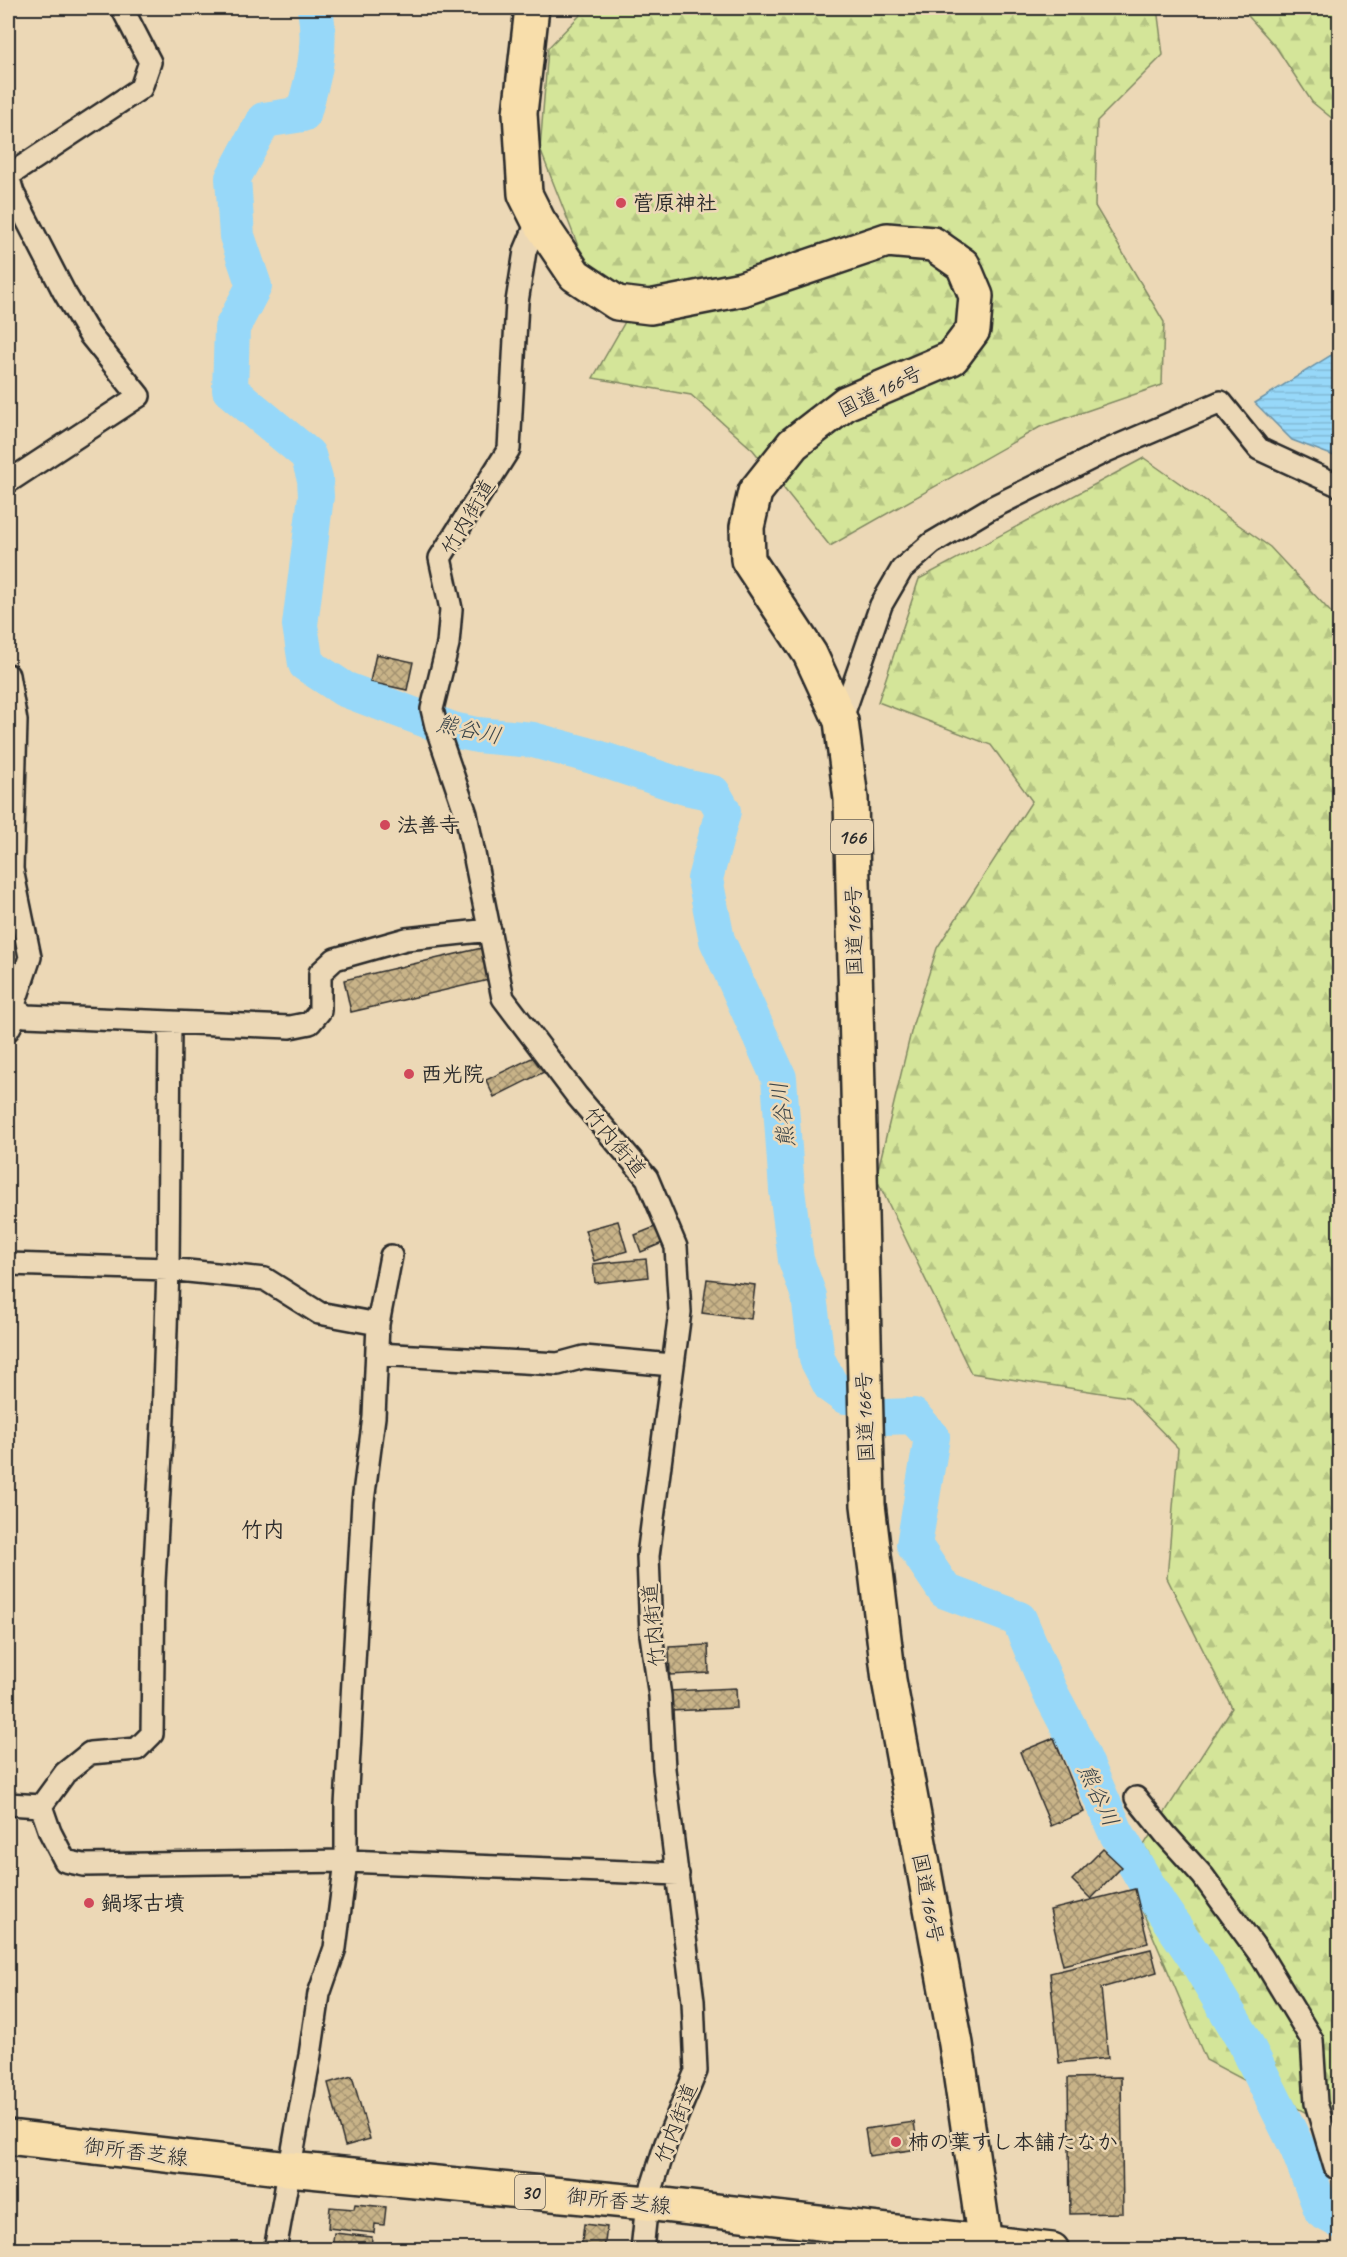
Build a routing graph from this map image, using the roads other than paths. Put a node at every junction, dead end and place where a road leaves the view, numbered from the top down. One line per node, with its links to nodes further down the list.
1 (122, 8): 3 (street)
2 (532, 8): 4 (main road, 国道166号 / 166)
3 (8, 176): 5 (street)
4 (537, 220): 8 (main road, 国道166号 / 166); 9 (street, 竹内街道)
5 (8, 482)
6 (1340, 486): 8 (street)
7 (8, 675): 10 (street)
8 (841, 721): 27 (main road, 国道166号 / 166)
9 (490, 930): 11 (street); 17 (street, 竹内街道)
10 (13, 1020): 11 (street)
11 (170, 1022): 14 (street)
12 (392, 1256): 15 (street)
13 (8, 1264): 14 (street)
14 (168, 1269): 15 (street); 20 (street)
15 (378, 1324): 16 (street)
16 (377, 1354): 17 (street); 21 (street)
17 (672, 1365): 22 (street, 竹内街道)
18 (1136, 1798): 24 (street)
19 (8, 1804): 20 (street)
20 (41, 1806): 21 (street)
21 (346, 1861): 22 (street); 25 (street)
22 (678, 1874): 26 (street, 竹内街道)
23 (8, 2137): 25 (main road, 御所香芝線 / 30)
24 (1340, 2168)
25 (289, 2169): 26 (main road, 御所香芝線 / 30); 28 (street)
26 (647, 2203): 27 (main road, 御所香芝線 / 30); 29 (street, 竹内街道)
27 (985, 2245): 30 (main road, 御所香芝線 / 30)
28 (275, 2250)
29 (642, 2250)
30 (1052, 2250)

